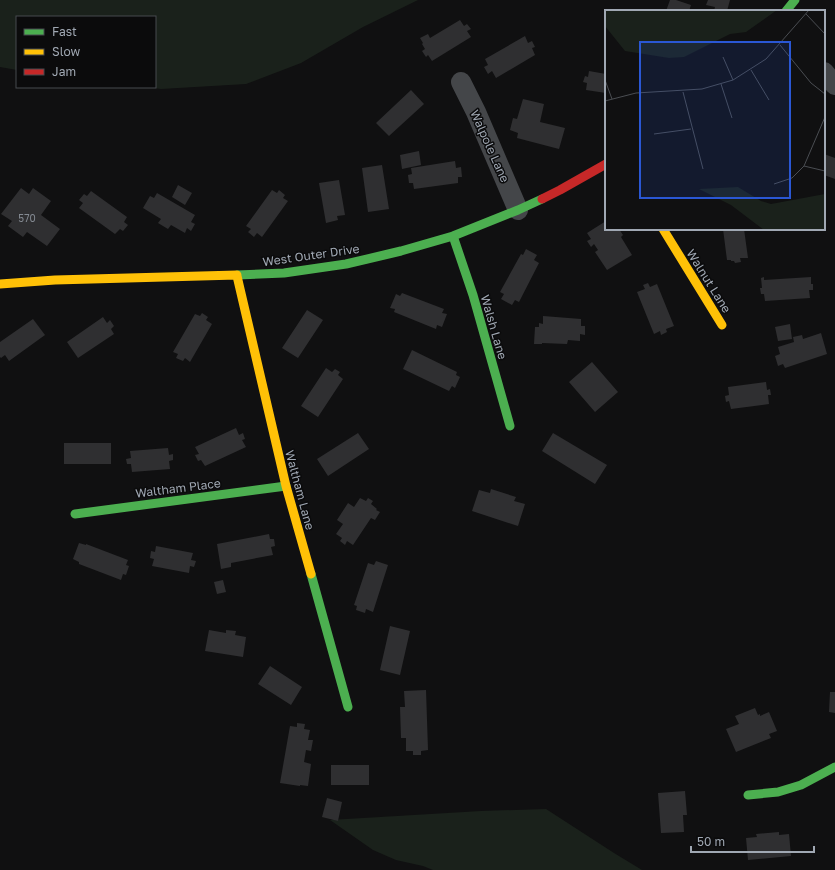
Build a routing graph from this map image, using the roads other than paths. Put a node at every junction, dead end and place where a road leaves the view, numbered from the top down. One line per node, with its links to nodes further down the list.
1 (795, 0): 2 (street)
2 (787, 10)
3 (825, 73): 5 (street)
4 (461, 82): 7 (street, Walpole Lane)
5 (835, 85)
6 (605, 165): 7 (street, West Outer Drive)
7 (518, 210): 9 (street, West Outer Drive)
8 (664, 230): 12 (street, Walnut Lane)
9 (453, 236): 10 (street, West Outer Drive); 13 (street, Walsh Lane)
10 (237, 276): 11 (street, West Outer Drive); 14 (street, Waltham Lane)
11 (0, 284)
12 (722, 324)
13 (510, 426)
14 (286, 486): 15 (street, Waltham Place); 16 (street, Waltham Lane)
15 (75, 514)
16 (348, 707)
17 (835, 767): 18 (street)
18 (748, 795)

